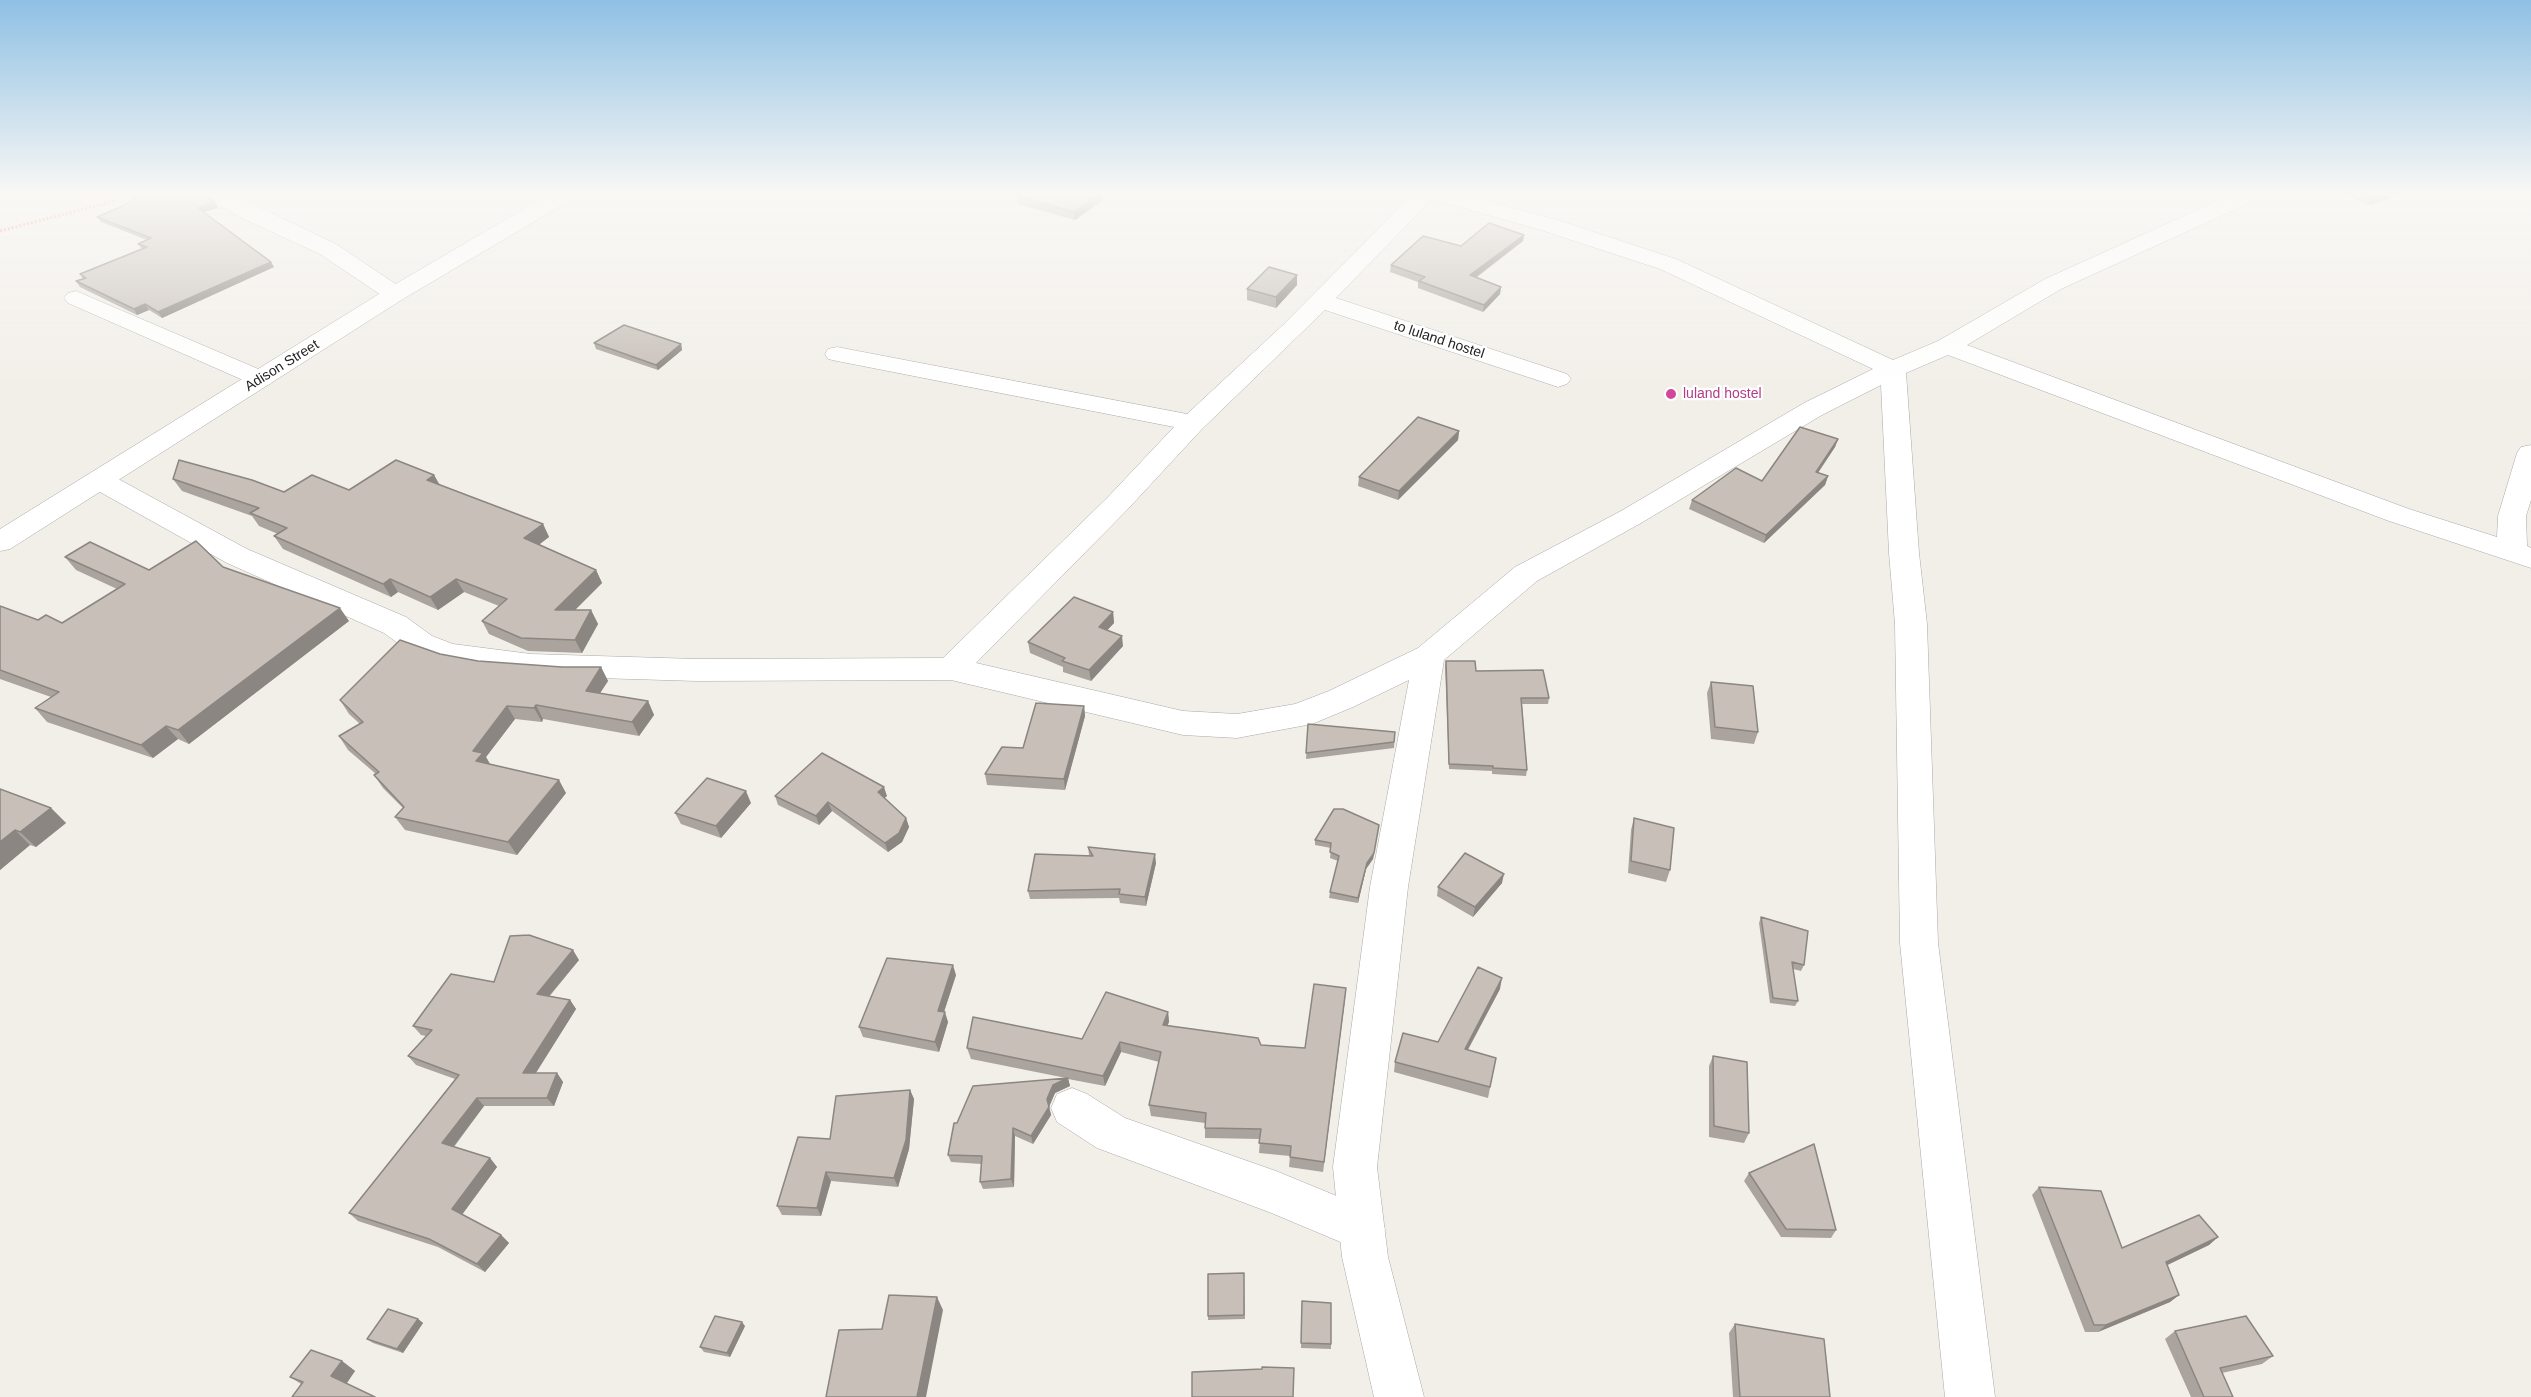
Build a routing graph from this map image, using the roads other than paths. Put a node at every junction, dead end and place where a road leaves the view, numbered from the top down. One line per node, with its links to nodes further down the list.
1 (342, 258): 6 (street)
2 (456, 258): 6 (street, Adison Street)
3 (1362, 258): 8 (street)
4 (1650, 258): 11 (street)
5 (2110, 258): 9 (street)
6 (395, 294): 13 (street, Adison Street)
7 (76, 298): 13 (street)
8 (1320, 301): 12 (street, to luland hostel); 14 (street)
9 (1947, 346): 11 (street); 18 (street)
10 (837, 354): 14 (street)
11 (1893, 369): 19 (street); 24 (street)
12 (1558, 379)
13 (261, 380): 16 (street, Adison Street)
14 (1193, 423): 20 (street)
15 (2531, 453): 18 (street)
16 (101, 481): 17 (street, Adison Street); 20 (street)
17 (0, 542)
18 (2521, 555)
19 (1429, 656): 20 (street); 22 (street)
20 (951, 669)
21 (1072, 1108): 22 (street)
22 (1362, 1229): 23 (street)
23 (1398, 1397)
24 (1970, 1397)

